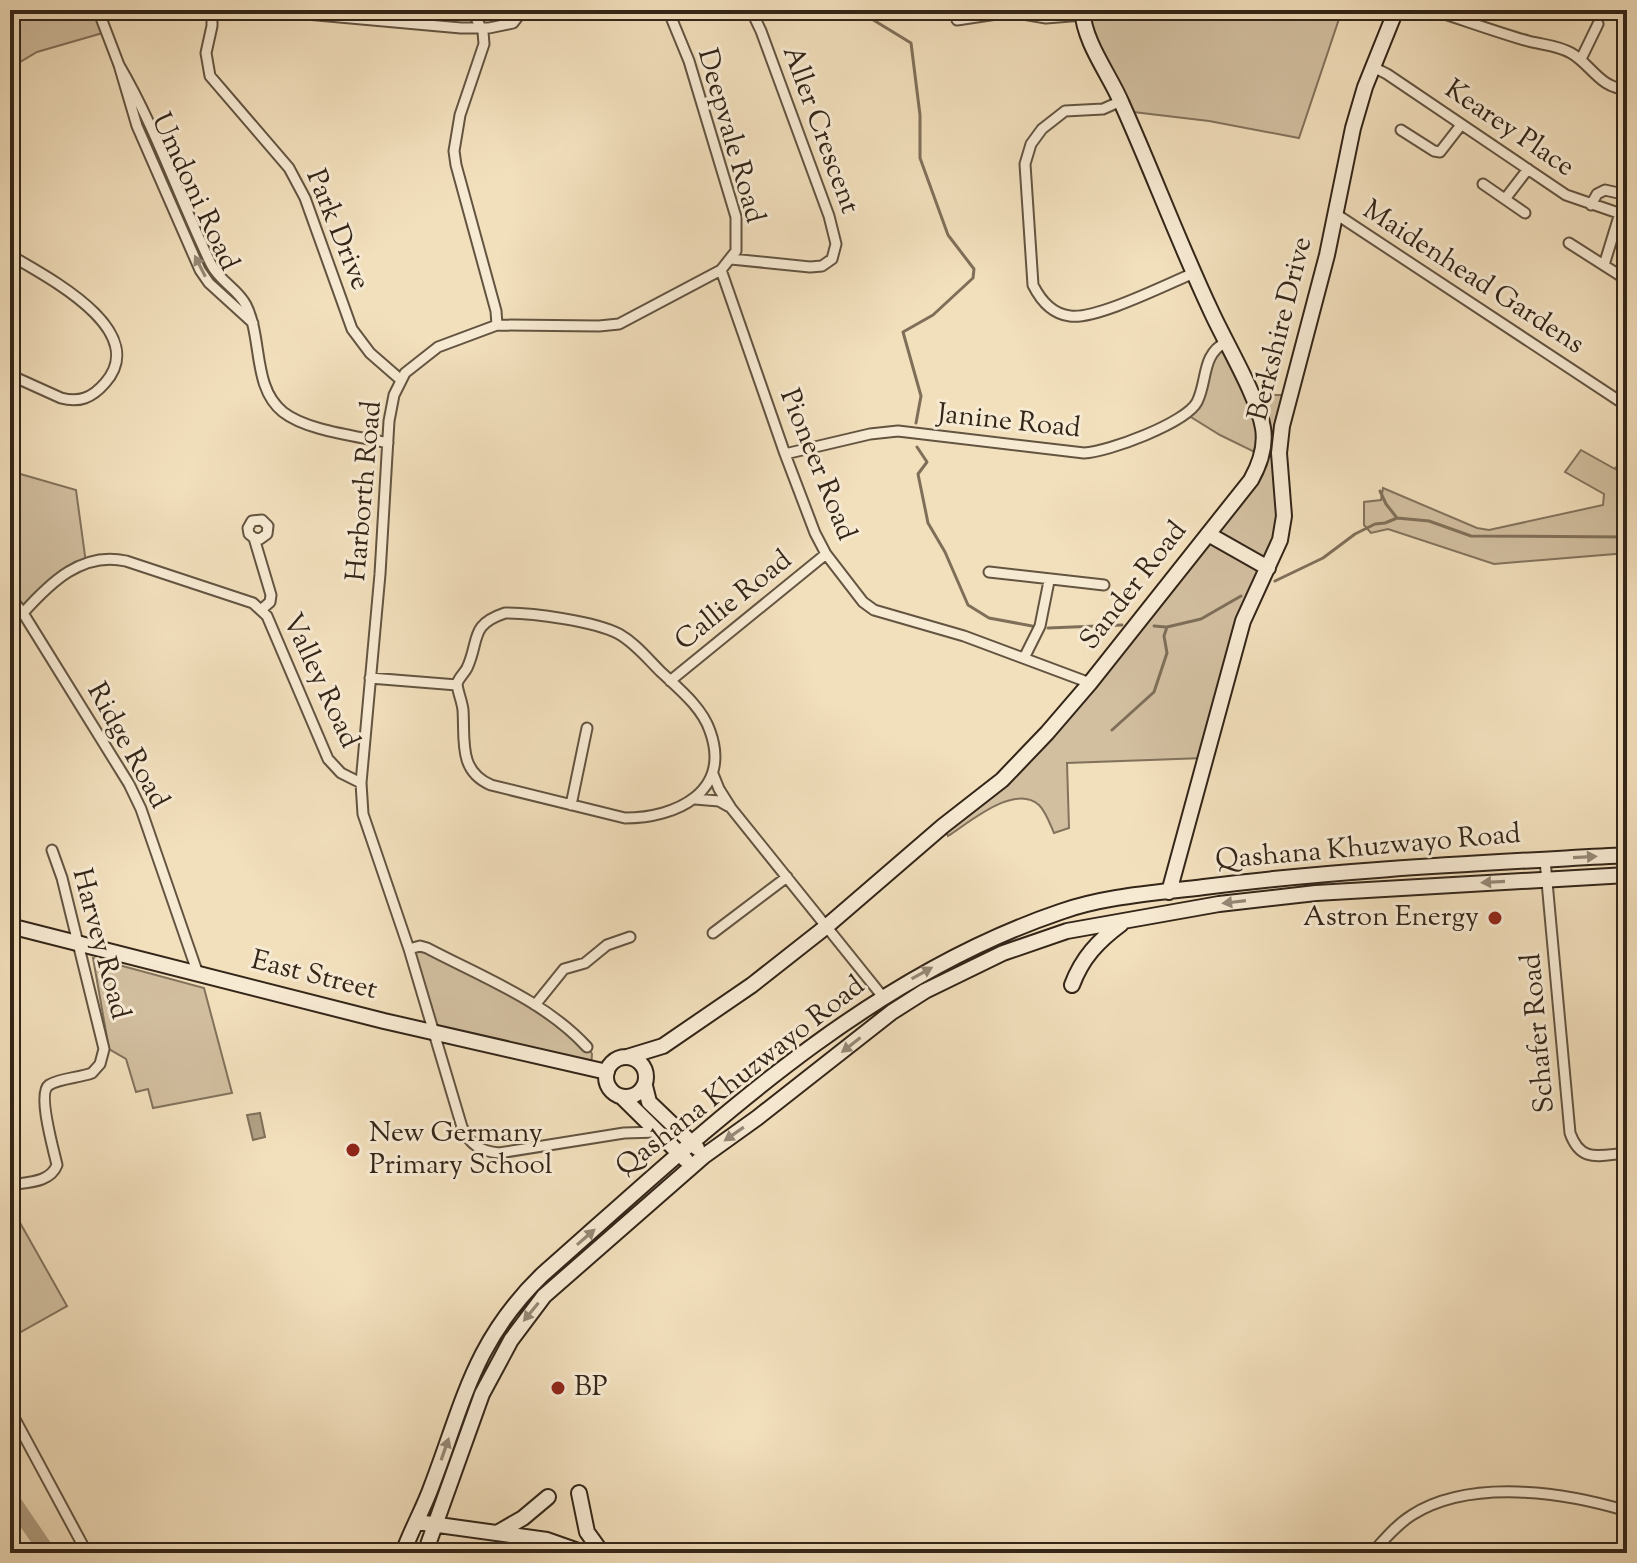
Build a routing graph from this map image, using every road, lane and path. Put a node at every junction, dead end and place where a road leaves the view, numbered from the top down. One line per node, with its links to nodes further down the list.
1 (98, 10): 42 (street, Umdoni Road)
2 (212, 10): 40 (street, Park Drive)
3 (262, 10): 13 (street)
4 (472, 10): 13 (street)
5 (523, 10): 13 (street)
6 (668, 10): 30 (street, Deepvale Road)
7 (751, 10): 30 (street, Aller Crescent)
8 (1396, 10): 15 (main road, Berkshire Drive)
9 (1432, 10): 14 (street)
10 (1082, 12): 11 (street); 17 (main road, Sander Road)
11 (957, 20)
12 (1598, 24): 14 (street)
13 (481, 28): 37 (street)
14 (1581, 59): 16 (street)
15 (1373, 67): 18 (street, Kearey Place); 26 (main road, Berkshire Drive)
16 (1627, 89)
17 (1121, 101): 33 (main road, Sander Road); 33 (street)
18 (1461, 125): 19 (street); 20 (street, Kearey Place)
19 (1401, 130)
20 (1528, 169): 23 (street); 24 (street, Kearey Place)
21 (1483, 184): 23 (street)
22 (1627, 195): 24 (street)
23 (1505, 199): 25 (street)
24 (1591, 205): 27 (street, Kearey Place)
25 (1525, 213)
26 (1336, 214): 41 (street, Maidenhead Gardens); 47 (main road, Berkshire Drive)
27 (1623, 214): 31 (street)
28 (1569, 243): 31 (street)
29 (10, 255): 39 (street)
30 (731, 259): 32 (street, Deepvale Road)
31 (1604, 265): 35 (street)
32 (721, 270): 34 (street, Harborth Road); 36 (street, Pioneer Road)
33 (1194, 273): 38 (main road, Sander Road)
34 (704, 279): 36 (street); 37 (street, Harborth Road)
35 (1627, 280)
36 (727, 291): 43 (street, Pioneer Road)
37 (497, 325): 40 (street, Harborth Road)
38 (1226, 342): 43 (street, Janine Road); 44 (main road, Sander Road)
39 (10, 375)
40 (401, 380): 42 (street, Harborth Road)
41 (1627, 406)
42 (388, 443): 55 (street, Harborth Road)
43 (785, 454): 46 (street, Pioneer Road)
44 (1208, 534): 47 (main road); 57 (main road, Sander Road)
45 (254, 538): 52 (street)
46 (826, 554): 54 (street, Pioneer Road); 56 (street, Callie Road)
47 (1268, 568): 71 (main road, Berkshire Drive)
48 (989, 572): 49 (street)
49 (1049, 581): 50 (street); 54 (street)
50 (1104, 585)
51 (10, 597): 53 (street, Ridge Road)
52 (262, 609): 53 (street, Valley Road); 61 (street, Valley Road)
53 (23, 613): 79 (street, Ridge Road)
54 (1024, 658): 57 (street, Pioneer Road)
55 (370, 678): 58 (street); 61 (street, Harborth Road)
56 (670, 681): 58 (street); 60 (street)
57 (1090, 683): 74 (main road, Sander Road)
58 (457, 685): 63 (street)
59 (587, 728): 63 (street)
60 (713, 774): 62 (street); 64 (street)
61 (361, 783): 78 (street, Harborth Road)
62 (695, 799): 63 (street); 64 (street)
63 (571, 805)
64 (731, 808): 69 (street)
65 (52, 850): 77 (street, Harvey Road)
66 (1627, 855): 67 (main road, Qashana Khuzwayo Road, one-way to 66)
67 (1545, 860): 70 (street, Schafer Road); 71 (main road, Qashana Khuzwayo Road)
68 (1627, 875): 70 (main road, Qashana Khuzwayo Road)
69 (787, 877): 74 (street); 75 (street)
70 (1547, 880): 72 (main road, Qashana Khuzwayo Road, one-way to 72); 92 (street, Schafer Road)
71 (1169, 892): 81 (main road, Qashana Khuzwayo Road, one-way to 71)
72 (1124, 921): 80 (main road); 94 (main road, Qashana Khuzwayo Road, one-way to 94)
73 (10, 926): 77 (main road, East Street)
74 (827, 926): 81 (street); 84 (main road, Sander Road)
75 (713, 933)
76 (630, 937): 82 (street)
77 (78, 943): 79 (main road, East Street); 96 (street, Harvey Road)
78 (409, 949): 82 (street); 83 (street, Harborth Road)
79 (198, 974): 83 (main road, East Street)
80 (1072, 985)
81 (883, 997): 91 (main road, Qashana Khuzwayo Road)
82 (535, 1005): 85 (street)
83 (434, 1033): 87 (main road, East Street); 90 (street, Harborth Road)
84 (663, 1046): 86 (main road, Sander Road); 88 (main road, Sander Road)
85 (587, 1047)
86 (627, 1057): 87 (main road); 88 (main road)
87 (607, 1072): 89 (main road)
88 (645, 1080): 89 (main road); 91 (main road)
89 (622, 1097): 90 (main road)
90 (658, 1132): 93 (main road)
91 (693, 1144): 93 (main road, Qashana Khuzwayo Road); 94 (main road)
92 (1627, 1153)
93 (681, 1154): 95 (main road); 101 (main road, Qashana Khuzwayo Road, one-way to 93)
94 (704, 1156): 95 (main road, Qashana Khuzwayo Road)
95 (692, 1166): 102 (main road, Qashana Khuzwayo Road, one-way to 102)
96 (10, 1185)
97 (10, 1410): 104 (street)
98 (579, 1493): 108 (main road)
99 (548, 1497): 103 (main road)
100 (1627, 1511): 109 (street)
101 (415, 1521): 102 (main road); 105 (main road, Qashana Khuzwayo Road)
102 (433, 1526): 103 (main road); 106 (main road, Qashana Khuzwayo Road)
103 (497, 1533): 107 (main road)
104 (87, 1553)
105 (403, 1553)
106 (425, 1553)
107 (584, 1553)
108 (602, 1553)
109 (1372, 1553)

